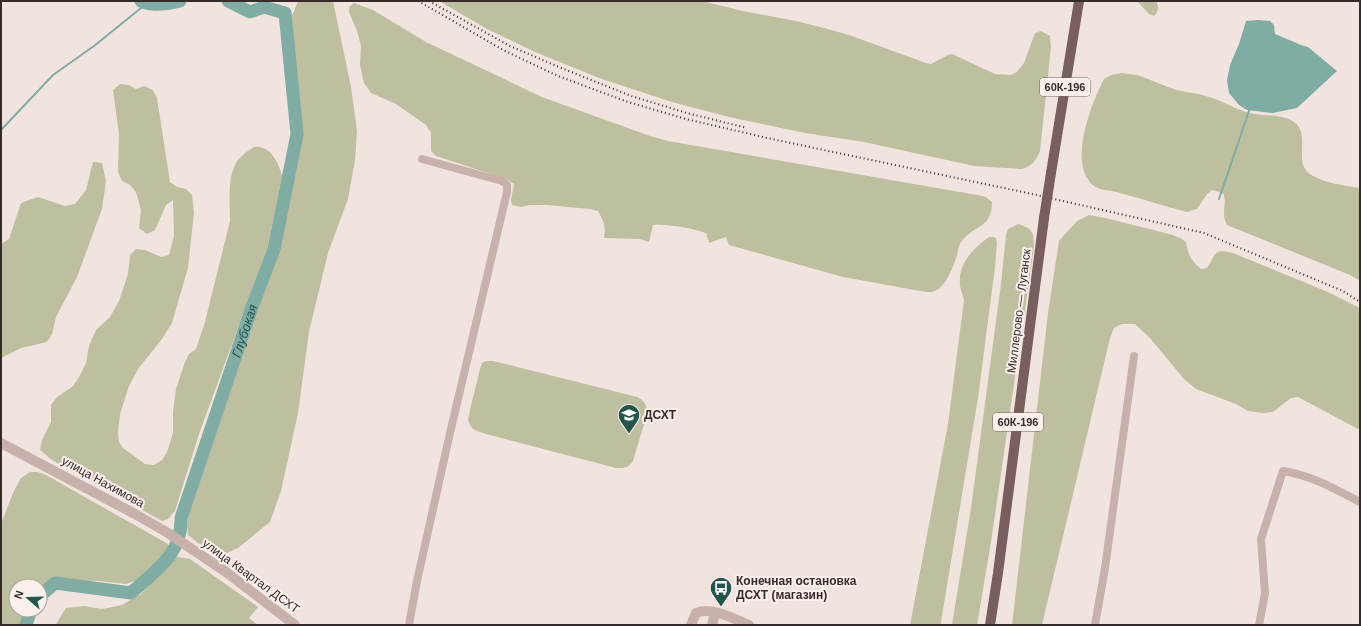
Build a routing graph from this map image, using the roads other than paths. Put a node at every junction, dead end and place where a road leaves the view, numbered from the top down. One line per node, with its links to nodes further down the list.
1 (1079, 1): 13 (main road, Миллерово — Луганск / 60К-196, bridge)
2 (422, 159): 9 (street)
3 (1134, 356): 14 (street)
4 (1, 443): 6 (street, улица Нахимова)
5 (1360, 502): 15 (street)
6 (190, 548): 8 (street, улица Квартал ДСХТ)
7 (715, 613): 10 (street); 11 (street); 12 (street)
8 (295, 625)
9 (409, 625)
10 (691, 625)
11 (712, 625)
12 (749, 625)
13 (990, 625)
14 (1095, 625)
15 (1259, 625)

